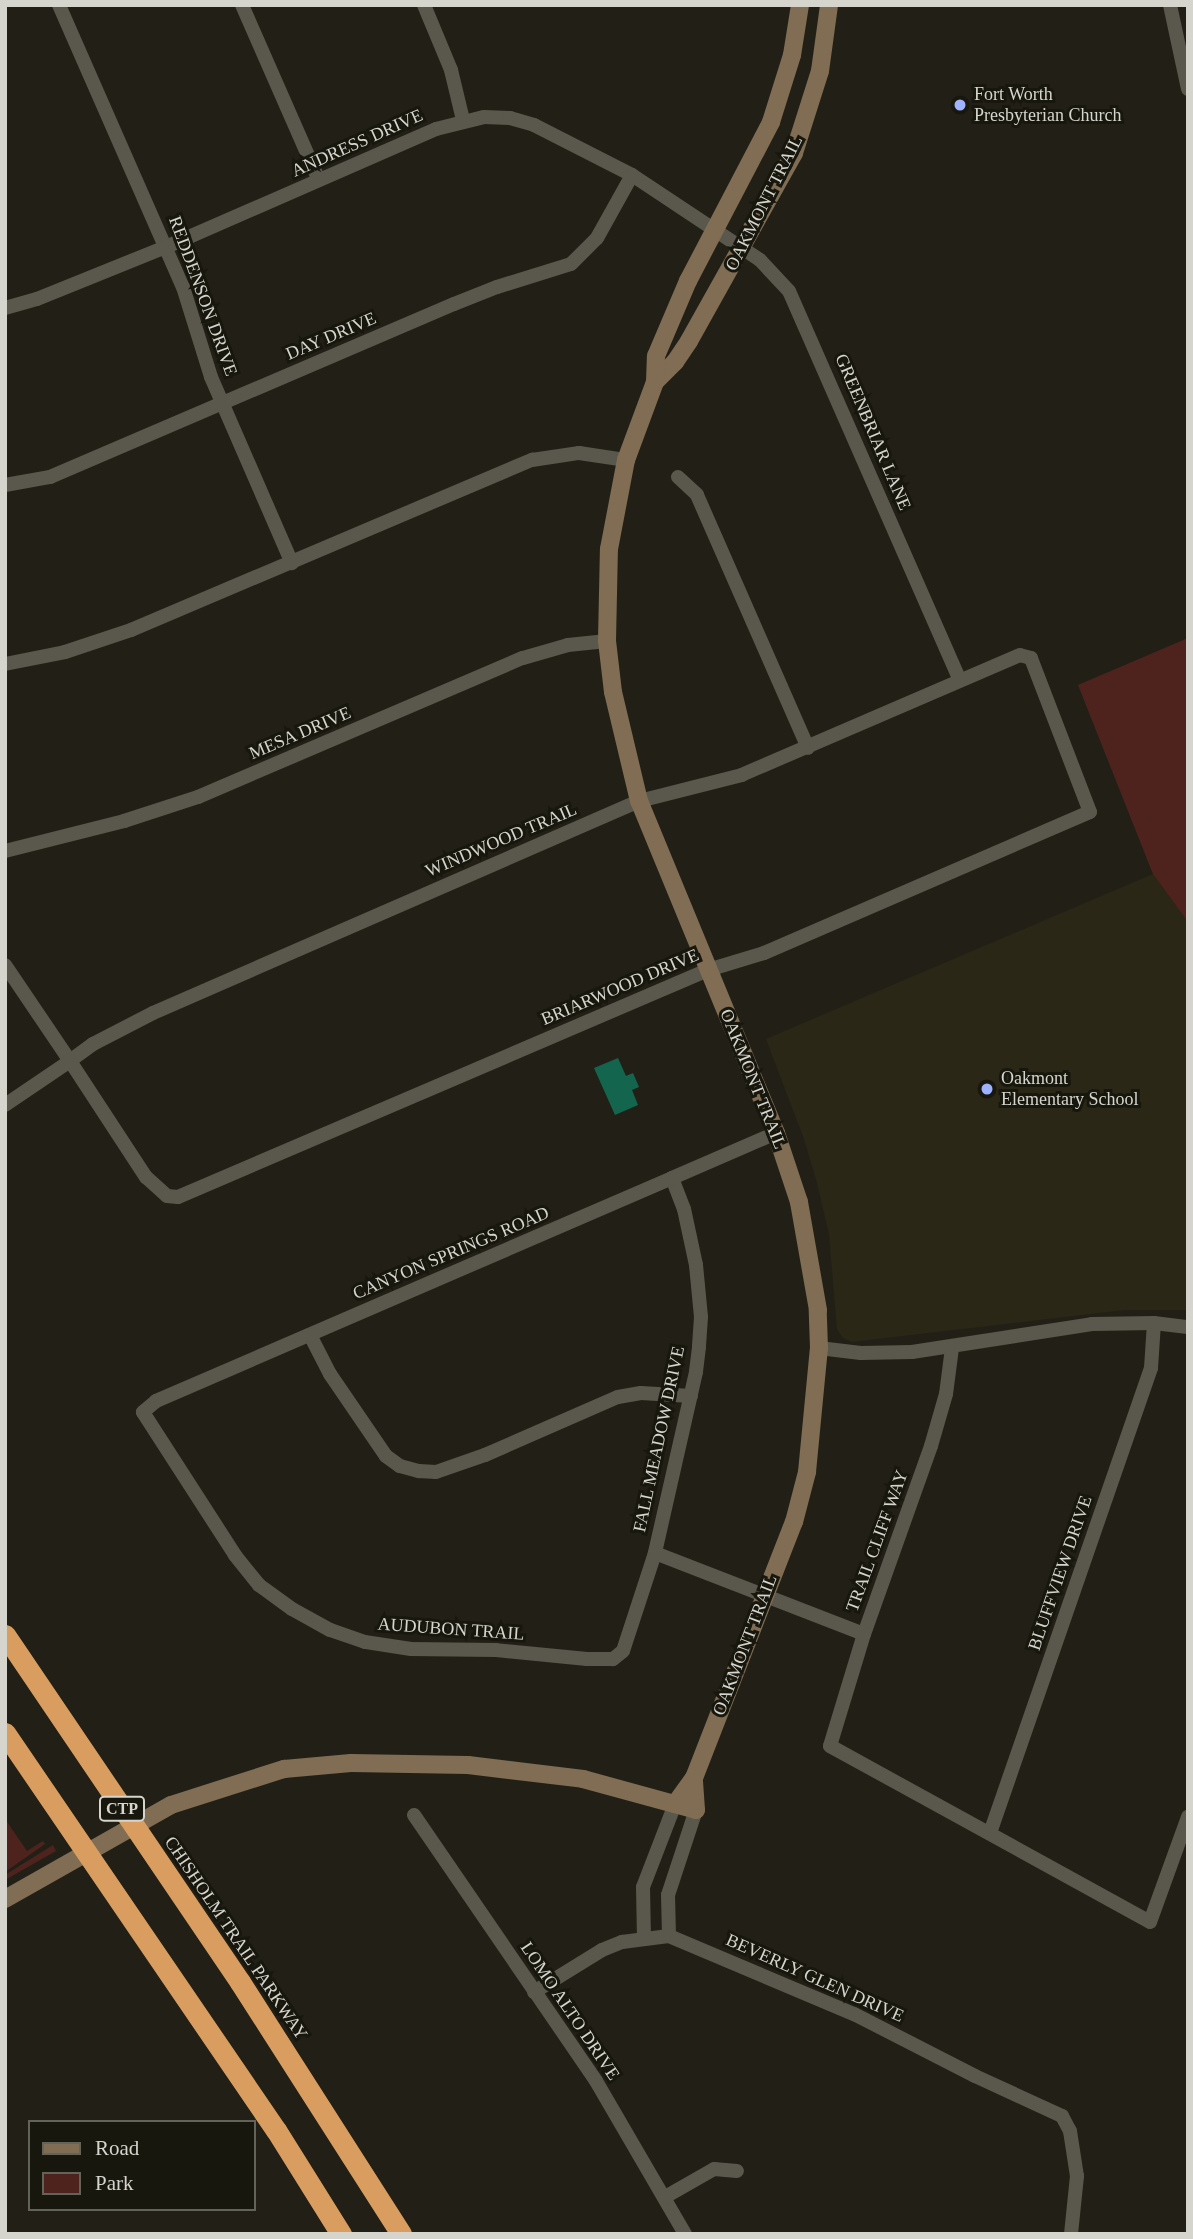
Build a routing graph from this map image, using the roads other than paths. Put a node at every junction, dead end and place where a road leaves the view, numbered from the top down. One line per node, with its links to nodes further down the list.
1 (59, 5): 12 (street, REDDENSON DRIVE)
2 (242, 5): 10 (street)
3 (424, 5): 8 (street)
4 (800, 5): 11 (street, OAKMONT TRAIL)
5 (829, 5): 13 (street, OAKMONT TRAIL)
6 (1170, 5): 7 (street)
7 (1188, 89)
8 (463, 120): 9 (street, ANDRESS DRIVE); 10 (street, ANDRESS DRIVE)
9 (632, 175): 11 (street, ANDRESS DRIVE); 16 (street, DAY DRIVE)
10 (319, 180): 12 (street, ANDRESS DRIVE)
11 (715, 230): 13 (street, GREENBRIAR LANE); 15 (street, OAKMONT TRAIL)
12 (166, 247): 14 (street, ANDRESS DRIVE); 16 (street, REDDENSON DRIVE)
13 (743, 248): 15 (street, OAKMONT TRAIL); 23 (street, GREENBRIAR LANE)
14 (5, 307)
15 (655, 382): 17 (street, OAKMONT TRAIL)
16 (222, 404): 19 (street, DAY DRIVE); 20 (street, REDDENSON DRIVE)
17 (626, 460): 20 (street); 21 (street, OAKMONT TRAIL)
18 (678, 477): 24 (street)
19 (5, 485)
20 (292, 563): 22 (street)
21 (607, 641): 25 (street, OAKMONT TRAIL); 27 (street, MESA DRIVE)
22 (5, 664)
23 (959, 679): 24 (street, WINDWOOD TRAIL); 26 (street, WINDWOOD TRAIL)
24 (808, 748): 25 (street, WINDWOOD TRAIL)
25 (639, 801): 29 (street, OAKMONT TRAIL); 30 (street, WINDWOOD TRAIL)
26 (1090, 812): 29 (street, BRIARWOOD DRIVE)
27 (5, 851)
28 (5, 965): 30 (street)
29 (708, 970): 30 (street, BRIARWOOD DRIVE); 32 (street, OAKMONT TRAIL)
30 (70, 1061): 31 (street, WINDWOOD TRAIL)
31 (5, 1105)
32 (776, 1133): 33 (street, CANYON SPRINGS ROAD); 37 (street, OAKMONT TRAIL)
33 (672, 1178): 36 (street, CANYON SPRINGS ROAD); 39 (street, FALL MEADOW DRIVE)
34 (1154, 1323): 35 (street); 38 (street); 52 (street, BLUFFVIEW DRIVE)
35 (1188, 1327)
36 (310, 1335): 39 (street); 40 (street, CANYON SPRINGS ROAD)
37 (819, 1348): 38 (street); 42 (street, OAKMONT TRAIL)
38 (952, 1348): 43 (street, TRAIL CLIFF WAY)
39 (691, 1395): 41 (street, FALL MEADOW DRIVE)
40 (143, 1412): 45 (street, AUDUBON TRAIL)
41 (655, 1553): 42 (street); 45 (street, FALL MEADOW DRIVE)
42 (765, 1593): 43 (street); 47 (street, OAKMONT TRAIL)
43 (864, 1634): 52 (street, TRAIL CLIFF WAY)
44 (5, 1635): 60 (highway, CHISHOLM TRAIL PARKWAY / CTP)
45 (613, 1659)
46 (5, 1733): 59 (highway)
47 (694, 1778): 48 (street, OAKMONT TRAIL); 49 (street, OAKMONT TRAIL)
48 (675, 1804): 49 (street); 53 (street); 55 (street, OAKMONT TRAIL)
49 (696, 1810): 54 (street, OAKMONT TRAIL)
50 (414, 1815): 56 (street, LOMO ALTO DRIVE)
51 (1188, 1817): 52 (street)
52 (990, 1833)
53 (5, 1899)
54 (670, 1936): 55 (street, BEVERLY GLEN DRIVE); 62 (street, BEVERLY GLEN DRIVE)
55 (644, 1939): 56 (street, BEVERLY GLEN DRIVE)
56 (534, 1992): 58 (street, LOMO ALTO DRIVE)
57 (737, 2171): 58 (street)
58 (665, 2197): 61 (street, LOMO ALTO DRIVE)
59 (340, 2234)
60 (401, 2234)
61 (685, 2234)
62 (1071, 2234)

